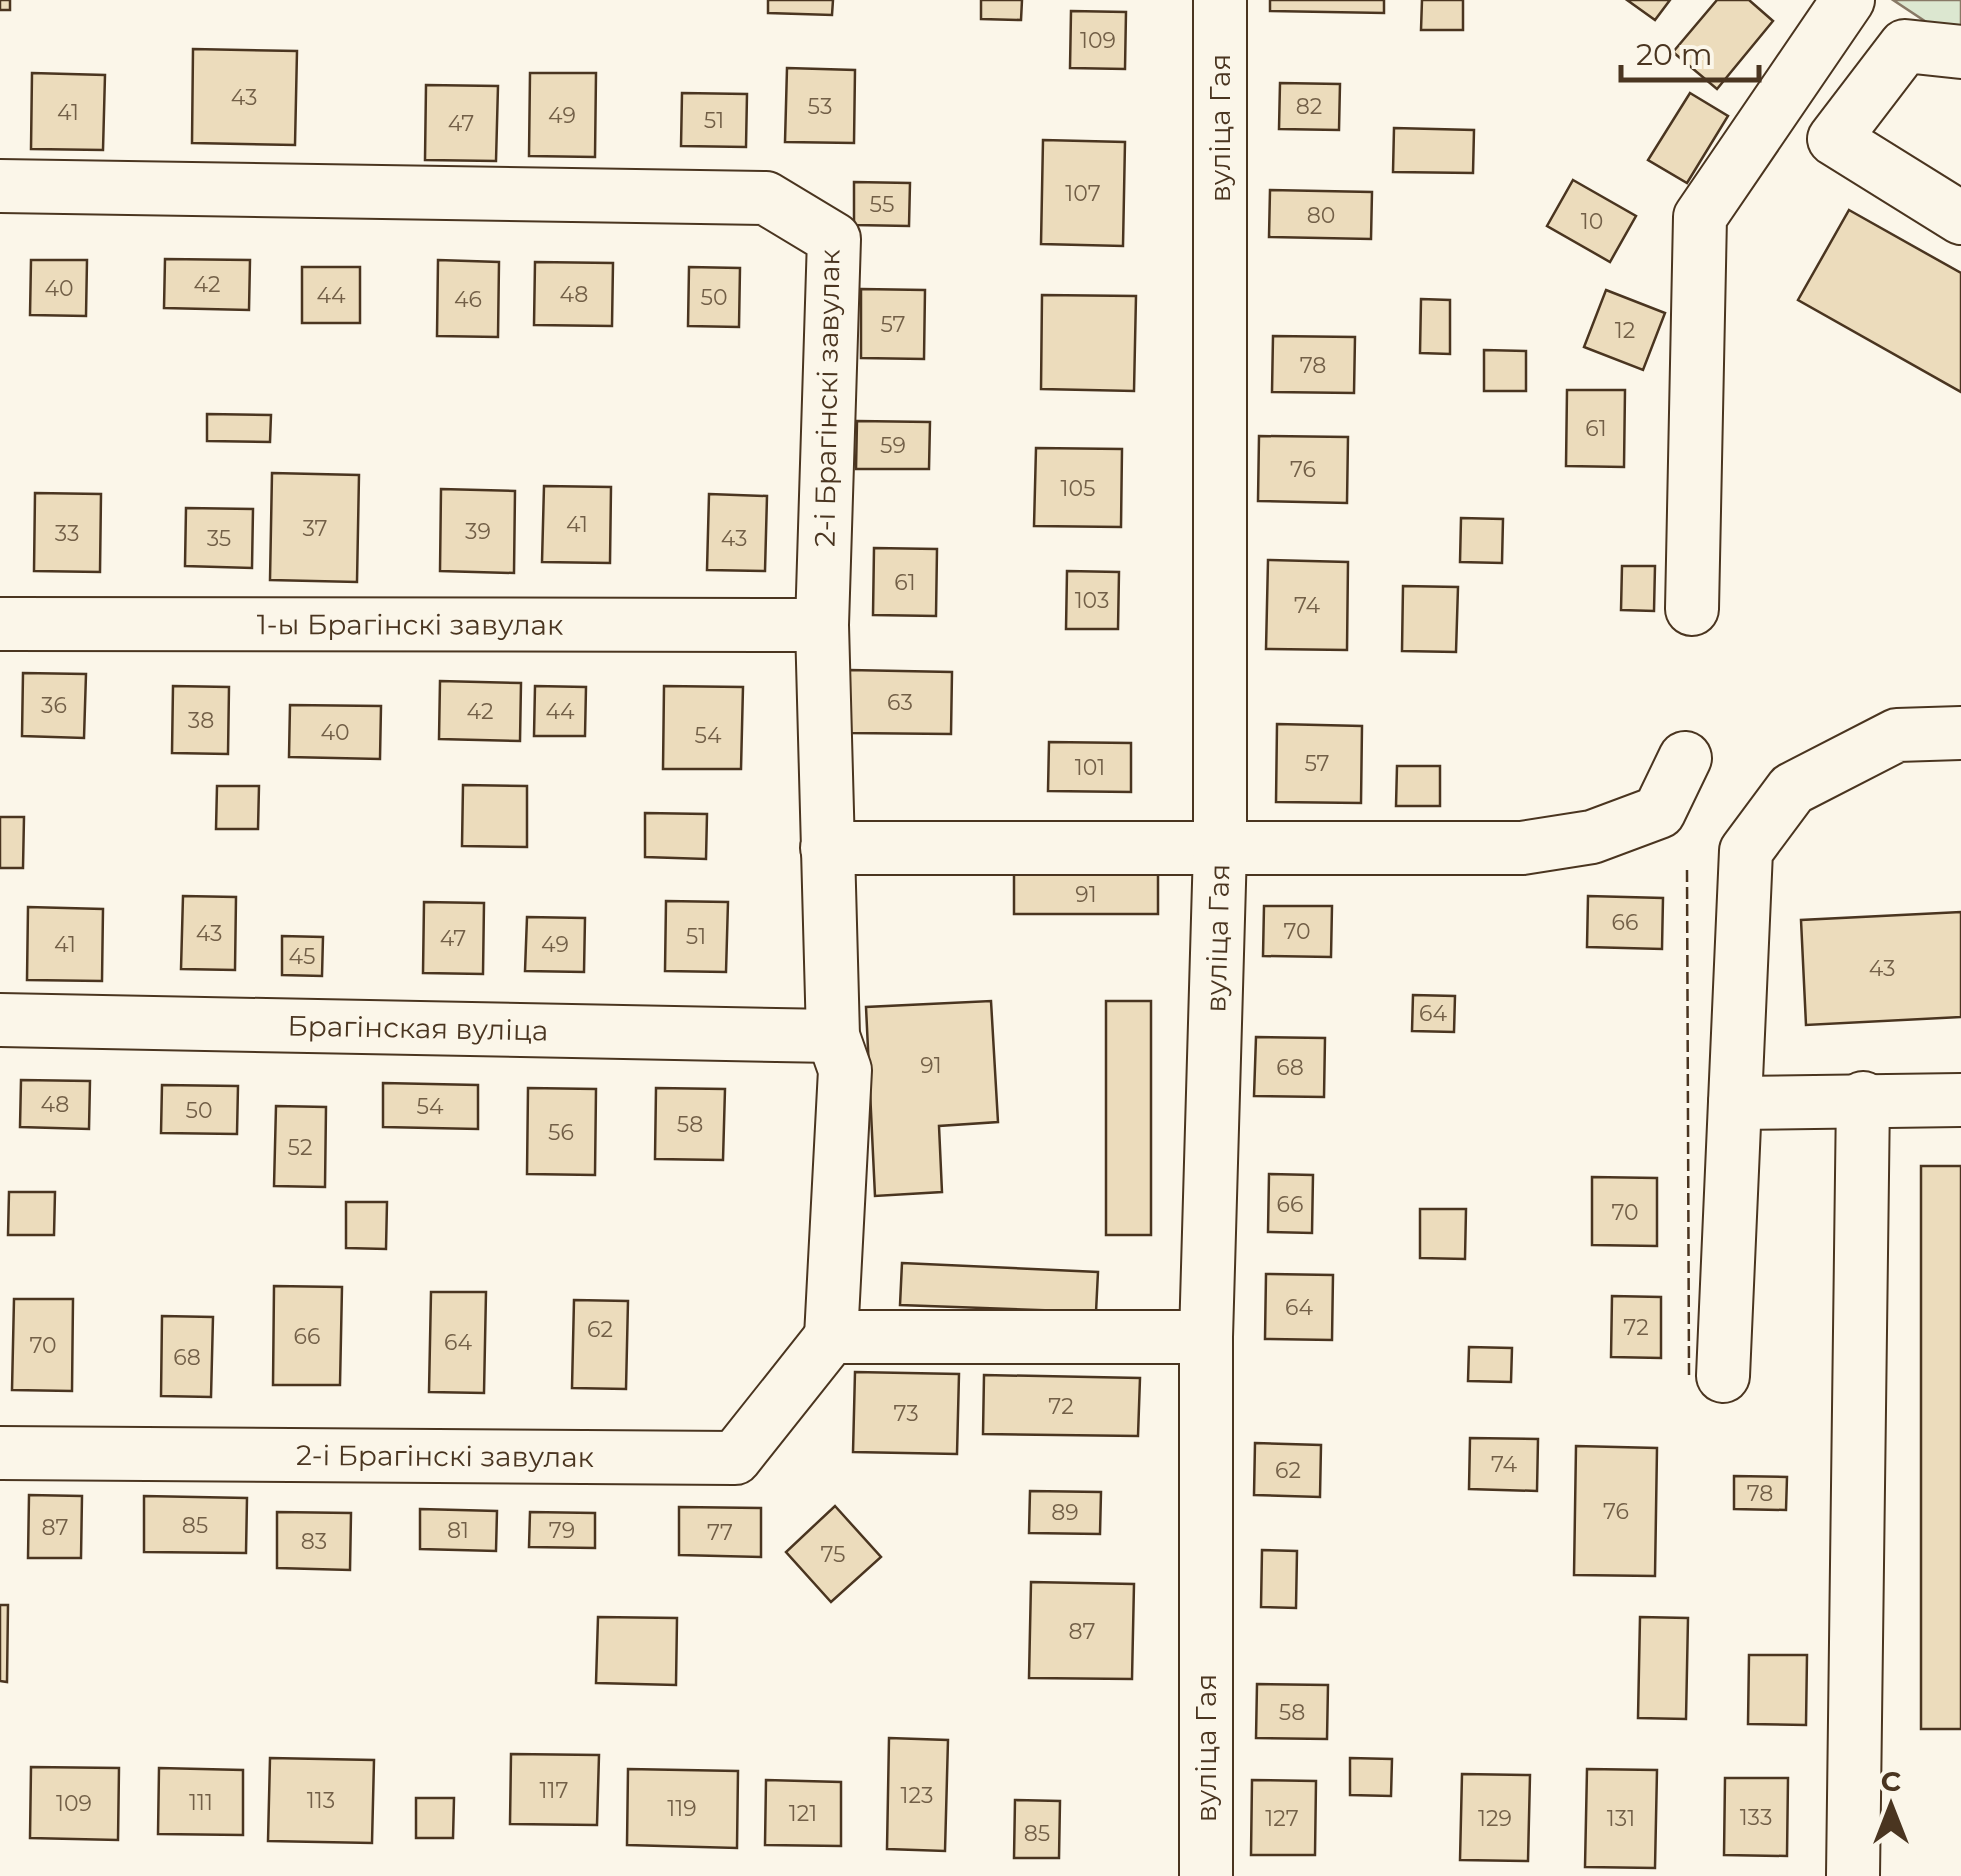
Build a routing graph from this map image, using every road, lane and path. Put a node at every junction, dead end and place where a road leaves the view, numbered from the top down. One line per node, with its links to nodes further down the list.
1 (1220, 0): 12 (street, вуліца Гая)
2 (1848, 0): 6 (street)
3 (1961, 52): 5 (street)
4 (0, 186): 8 (street, 2-і Брагінскі завулак)
5 (1961, 218)
6 (1692, 610)
7 (0, 624): 8 (street, 1-ы Брагінскі завулак)
8 (822, 625): 11 (street, 2-і Брагінскі завулак)
9 (1961, 733): 17 (street)
10 (1684, 758): 12 (street)
11 (828, 848): 12 (street); 14 (street, 2-і Брагінскі завулак)
12 (1220, 850): 19 (street, вуліца Гая)
13 (0, 1020): 14 (street, Брагінская вуліца)
14 (833, 1036): 18 (street, 2-і Брагінскі завулак)
15 (1863, 1098): 16 (street); 17 (street); 23 (street)
16 (1961, 1100)
17 (1735, 1103): 20 (street)
18 (832, 1337): 19 (street); 21 (street, 2-і Брагінскі завулак)
19 (1206, 1337): 22 (street, вуліца Гая)
20 (1723, 1376)
21 (0, 1453)
22 (1206, 1876)
23 (1853, 1876)

